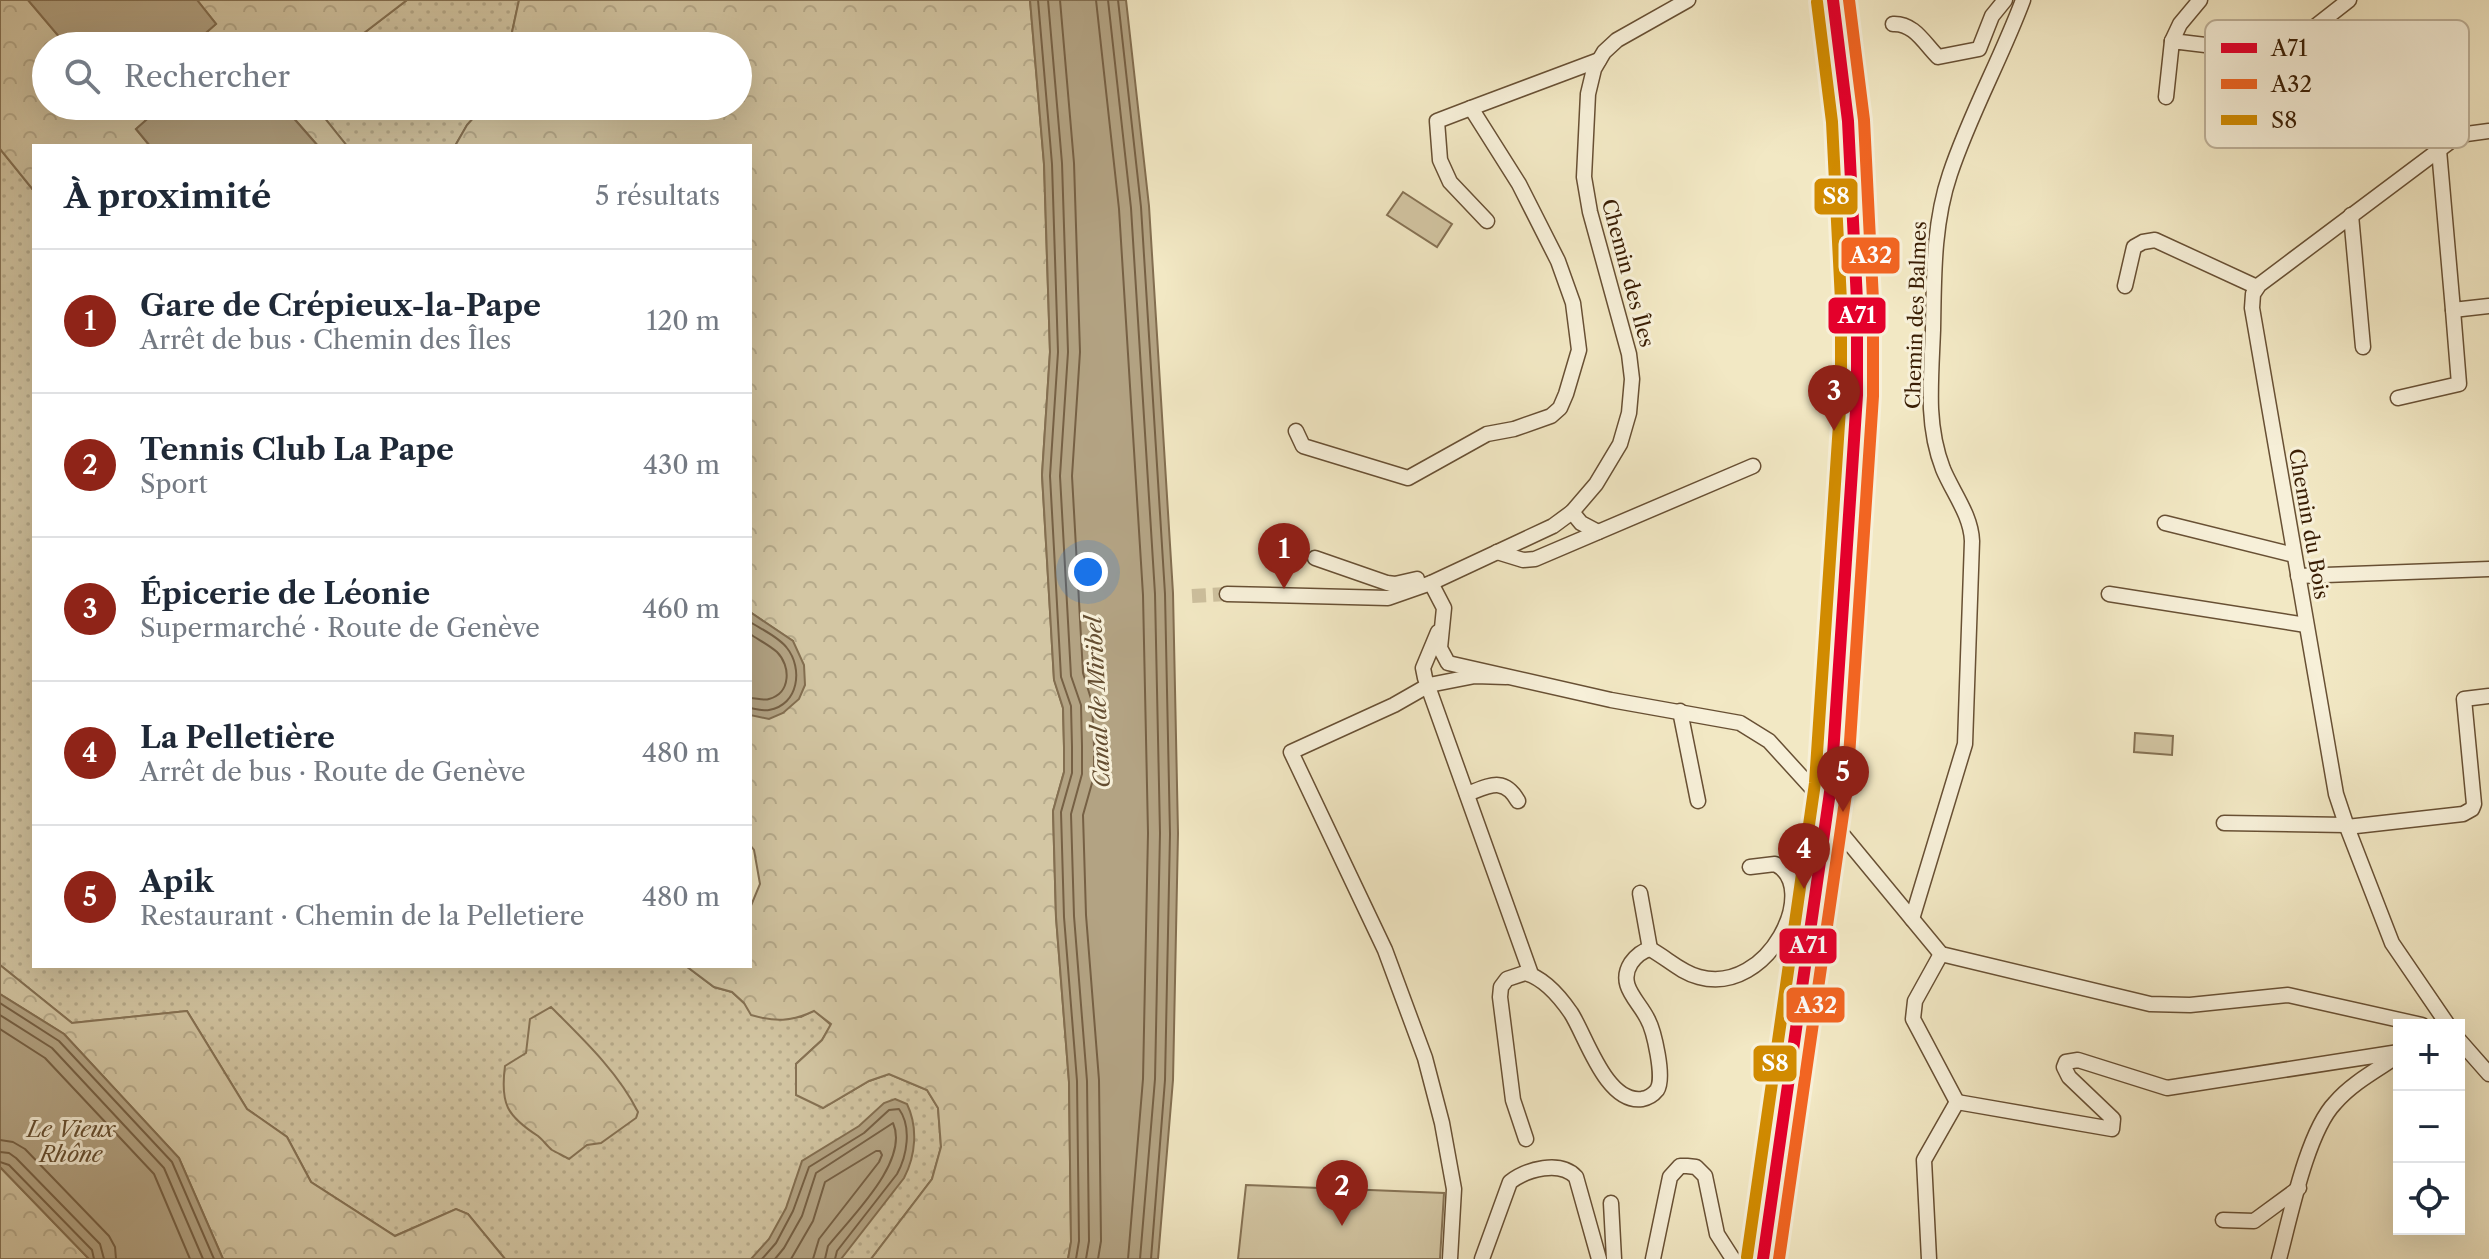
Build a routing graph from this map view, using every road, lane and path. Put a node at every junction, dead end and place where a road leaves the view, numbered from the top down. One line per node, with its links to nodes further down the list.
1 (1688, 0): 11 (street)
2 (1833, 0): 51 (main road)
3 (2005, 0): 8 (street)
4 (2023, 0): 58 (street, Chemin des Balmes)
5 (2200, 0): 9 (street)
6 (2349, 0): 7 (street)
7 (2323, 20)
8 (1893, 24)
9 (2172, 41): 10 (street); 12 (street)
10 (2205, 45)
11 (1599, 60): 13 (street); 28 (street, Chemin des Îles)
12 (2166, 97)
13 (1471, 108): 19 (street); 26 (street)
14 (2489, 131): 15 (street)
15 (2469, 134)
16 (2442, 148): 17 (street)
17 (2439, 150): 18 (street); 23 (street)
18 (2351, 215): 21 (street); 24 (street)
19 (1487, 221)
20 (2125, 286): 21 (street)
21 (2257, 287): 32 (street, Chemin du Bois)
22 (2489, 306): 23 (street)
23 (2453, 310): 25 (street)
24 (2363, 347)
25 (2398, 398)
26 (1296, 431)
27 (1753, 466): 30 (street)
28 (1572, 512): 30 (street); 31 (street, Chemin des Îles)
29 (2165, 523): 32 (street)
30 (1598, 532): 31 (street)
31 (1497, 552): 36 (street, Chemin des Îles)
32 (2294, 555): 35 (street, Chemin du Bois)
33 (1315, 558): 36 (street)
34 (2489, 569): 35 (street)
35 (2298, 576): 40 (street, Chemin du Bois)
36 (1434, 581): 37 (street, Chemin des Îles); 39 (street)
37 (1227, 594)
38 (2109, 594): 40 (street)
39 (1443, 624): 41 (street); 42 (street)
40 (2306, 625): 53 (street, Chemin du Bois)
41 (1448, 663): 42 (street); 43 (street); 44 (street)
42 (1423, 668): 45 (street)
43 (1506, 677): 44 (street); 47 (street)
44 (1449, 679): 45 (street)
45 (1429, 685): 48 (street); 73 (street)
46 (2489, 696): 53 (street)
47 (1680, 711): 50 (street); 51 (street)
48 (1467, 794): 49 (street); 61 (street)
49 (1518, 801)
50 (1698, 801)
51 (1828, 809): 57 (main road); 58 (street)
52 (2224, 823): 53 (street)
53 (2346, 826): 63 (street, Chemin du Bois)
54 (1750, 867): 56 (street)
55 (1640, 893): 59 (street)
56 (1792, 905): 57 (street); 59 (street)
57 (1814, 909): 79 (main road)
58 (1912, 919): 60 (street)
59 (1650, 949): 61 (street)
60 (1941, 954): 62 (street); 68 (street)
61 (1531, 974): 69 (street)
62 (2395, 1019)
63 (2444, 1019)
64 (2465, 1048): 67 (street)
65 (2393, 1055): 68 (street)
66 (2393, 1058): 70 (street)
67 (2489, 1074)
68 (1957, 1102): 80 (street)
69 (1526, 1139)
70 (2299, 1188): 72 (street); 81 (street)
71 (1611, 1203): 76 (street)
72 (2223, 1220)
73 (1450, 1259)
74 (1482, 1259): 75 (street)
75 (1599, 1259)
76 (1614, 1259)
77 (1653, 1259): 78 (street)
78 (1733, 1259)
79 (1763, 1259)
80 (1929, 1259)
81 (2279, 1259)

